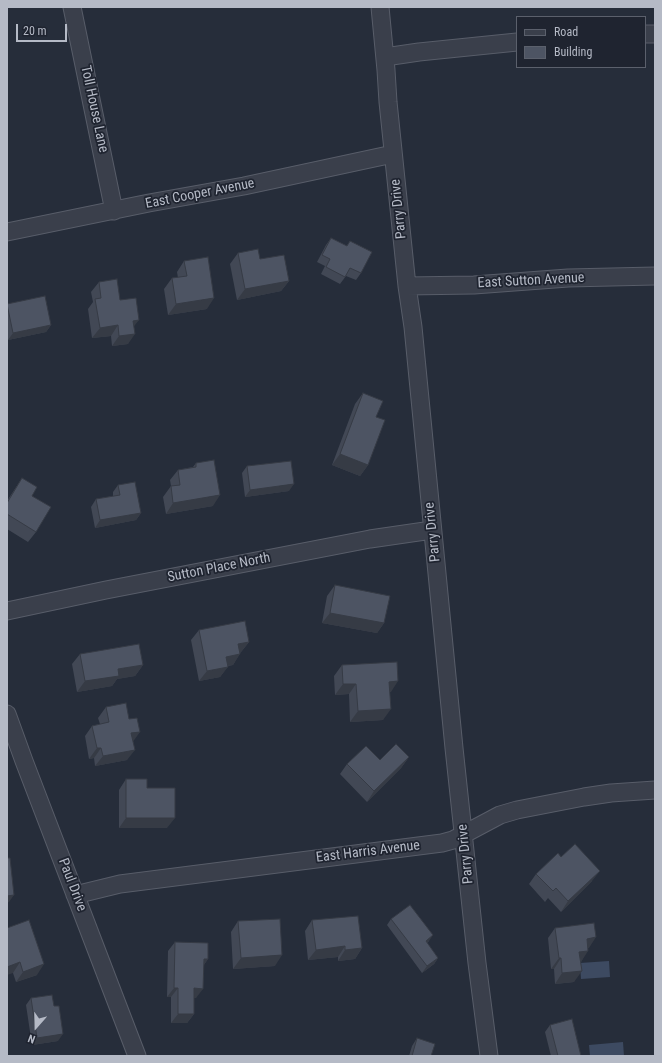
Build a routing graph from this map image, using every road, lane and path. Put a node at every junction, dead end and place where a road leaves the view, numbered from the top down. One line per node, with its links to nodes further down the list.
1 (72, 7): 6 (street, Toll House Lane)
2 (380, 7): 4 (street, Parry Drive)
3 (516, 42): 4 (street)
4 (385, 57): 5 (street, Parry Drive)
5 (393, 154): 6 (street, East Cooper Avenue); 9 (street, Parry Drive)
6 (114, 211): 7 (street, East Cooper Avenue)
7 (7, 232)
8 (655, 276): 9 (street, East Sutton Avenue)
9 (407, 286): 10 (street, Parry Drive)
10 (432, 530): 11 (street, Sutton Place North); 14 (street, Parry Drive)
11 (7, 611)
12 (7, 714): 15 (street, Paul Drive)
13 (655, 790): 14 (street, East Harris Avenue)
14 (464, 834): 15 (street, East Harris Avenue); 17 (street, Parry Drive)
15 (75, 894): 16 (street, Paul Drive)
16 (137, 1056)
17 (489, 1056)

